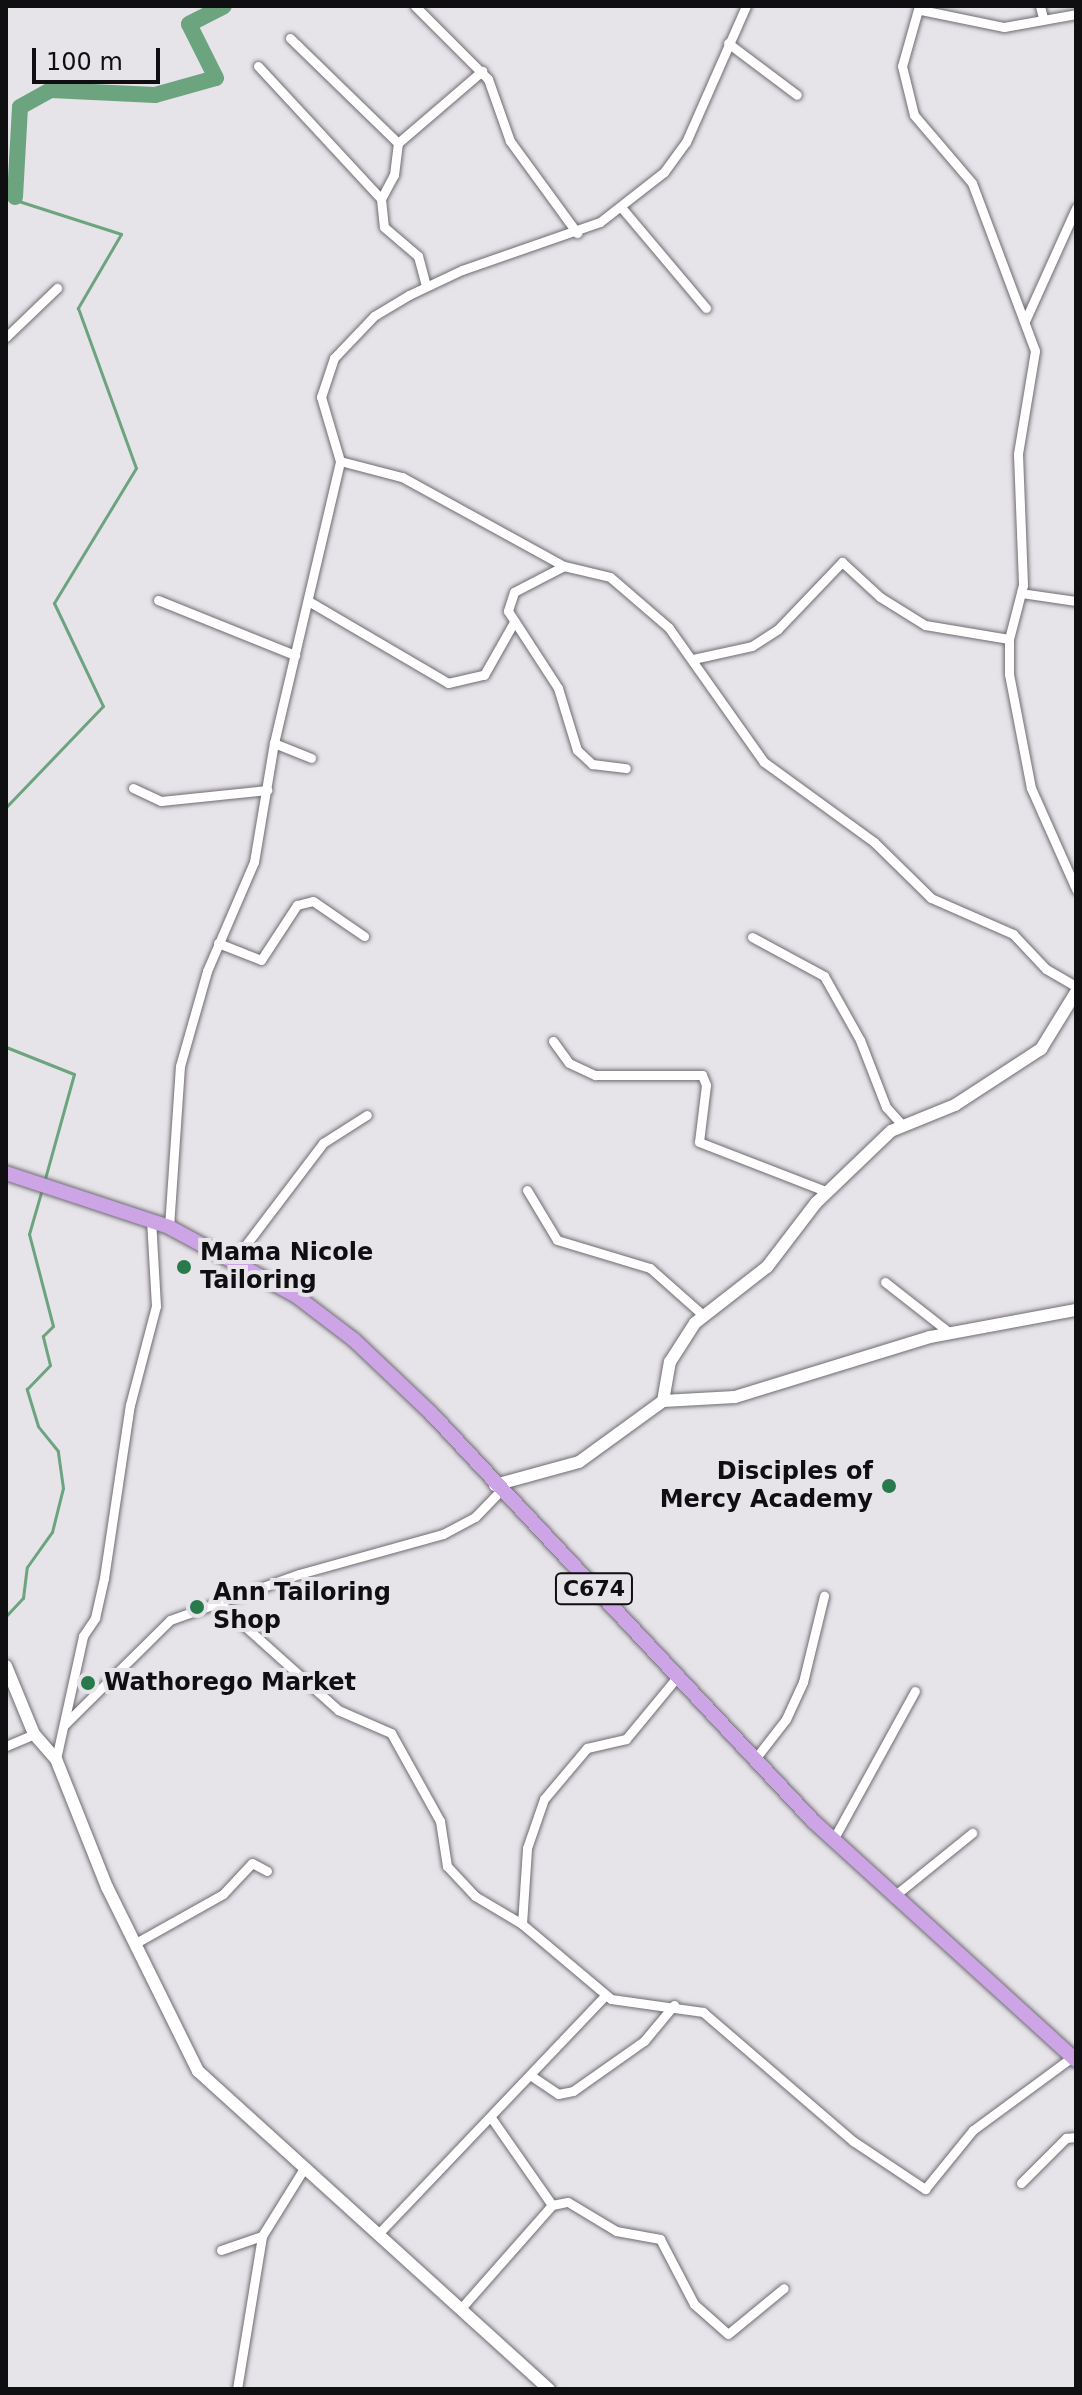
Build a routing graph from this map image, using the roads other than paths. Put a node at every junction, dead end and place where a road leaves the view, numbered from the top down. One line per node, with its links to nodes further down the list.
1 (415, 6): 10 (street)
2 (746, 6): 8 (street)
3 (1040, 6): 6 (street)
4 (920, 8): 6 (street); 20 (street)
5 (1076, 14): 6 (street)
6 (1043, 18)
7 (290, 38): 12 (street)
8 (728, 43): 11 (street); 14 (street)
9 (258, 66): 13 (street)
10 (482, 71): 12 (street); 16 (street)
11 (797, 95)
12 (398, 143): 13 (street)
13 (381, 199): 17 (street)
14 (621, 207): 16 (street); 19 (street)
15 (1076, 208): 20 (street)
16 (577, 233): 17 (street)
17 (426, 286): 22 (street)
18 (57, 288): 21 (street)
19 (706, 308)
20 (1025, 321): 24 (street)
21 (6, 337)
22 (340, 461): 23 (street); 27 (street)
23 (564, 566): 28 (street); 31 (street)
24 (1021, 593): 26 (street); 29 (street)
25 (158, 600): 30 (street)
26 (1076, 601)
27 (310, 602): 28 (street); 30 (street)
28 (514, 622): 34 (street)
29 (1009, 639): 31 (street); 37 (street)
30 (295, 655): 32 (street)
31 (693, 659): 41 (street)
32 (274, 743): 33 (street); 36 (street)
33 (311, 758)
34 (626, 768)
35 (133, 788): 36 (street)
36 (267, 790): 40 (street)
37 (1076, 889)
38 (364, 936): 40 (street)
39 (752, 937): 45 (street)
40 (218, 943): 49 (street)
41 (1076, 986)
42 (1076, 992): 45 (street)
43 (553, 1041): 48 (street)
44 (367, 1115): 50 (street)
45 (903, 1126): 48 (street)
46 (6, 1173): 49 (main road, C674)
47 (527, 1190): 53 (street)
48 (828, 1192): 53 (street)
49 (158, 1225): 50 (main road, C674); 62 (street)
50 (235, 1259): 56 (main road, C674)
51 (885, 1282): 54 (street)
52 (1076, 1310): 54 (street)
53 (704, 1316): 55 (street)
54 (950, 1333): 55 (street)
55 (663, 1401): 56 (street)
56 (498, 1488): 58 (street); 60 (main road, C674)
57 (824, 1596): 66 (street)
58 (220, 1604): 62 (street); 71 (street)
59 (6, 1666): 63 (street)
60 (678, 1676): 66 (main road, C674); 71 (street)
61 (915, 1691): 68 (street)
62 (65, 1724): 65 (street)
63 (34, 1734): 64 (street); 65 (street)
64 (6, 1746)
65 (56, 1759): 72 (street)
66 (755, 1759): 68 (main road, C674)
67 (972, 1833): 70 (street)
68 (833, 1840): 70 (main road, C674)
69 (267, 1871): 72 (street)
70 (893, 1897): 75 (main road, C674)
71 (522, 1924): 73 (street)
72 (134, 1944): 79 (street)
73 (605, 1996): 74 (street); 76 (street)
74 (674, 2005): 75 (street); 76 (street)
75 (1074, 2058)
76 (530, 2075): 77 (street)
77 (492, 2119): 81 (street); 82 (street)
78 (1076, 2137): 80 (street)
79 (305, 2167): 82 (street); 83 (street)
80 (1021, 2183)
81 (552, 2205): 85 (street); 86 (street)
82 (380, 2232): 86 (street)
83 (262, 2236): 84 (street); 87 (street)
84 (221, 2250)
85 (784, 2288)
86 (463, 2306): 88 (street)
87 (237, 2389)
88 (549, 2389)

